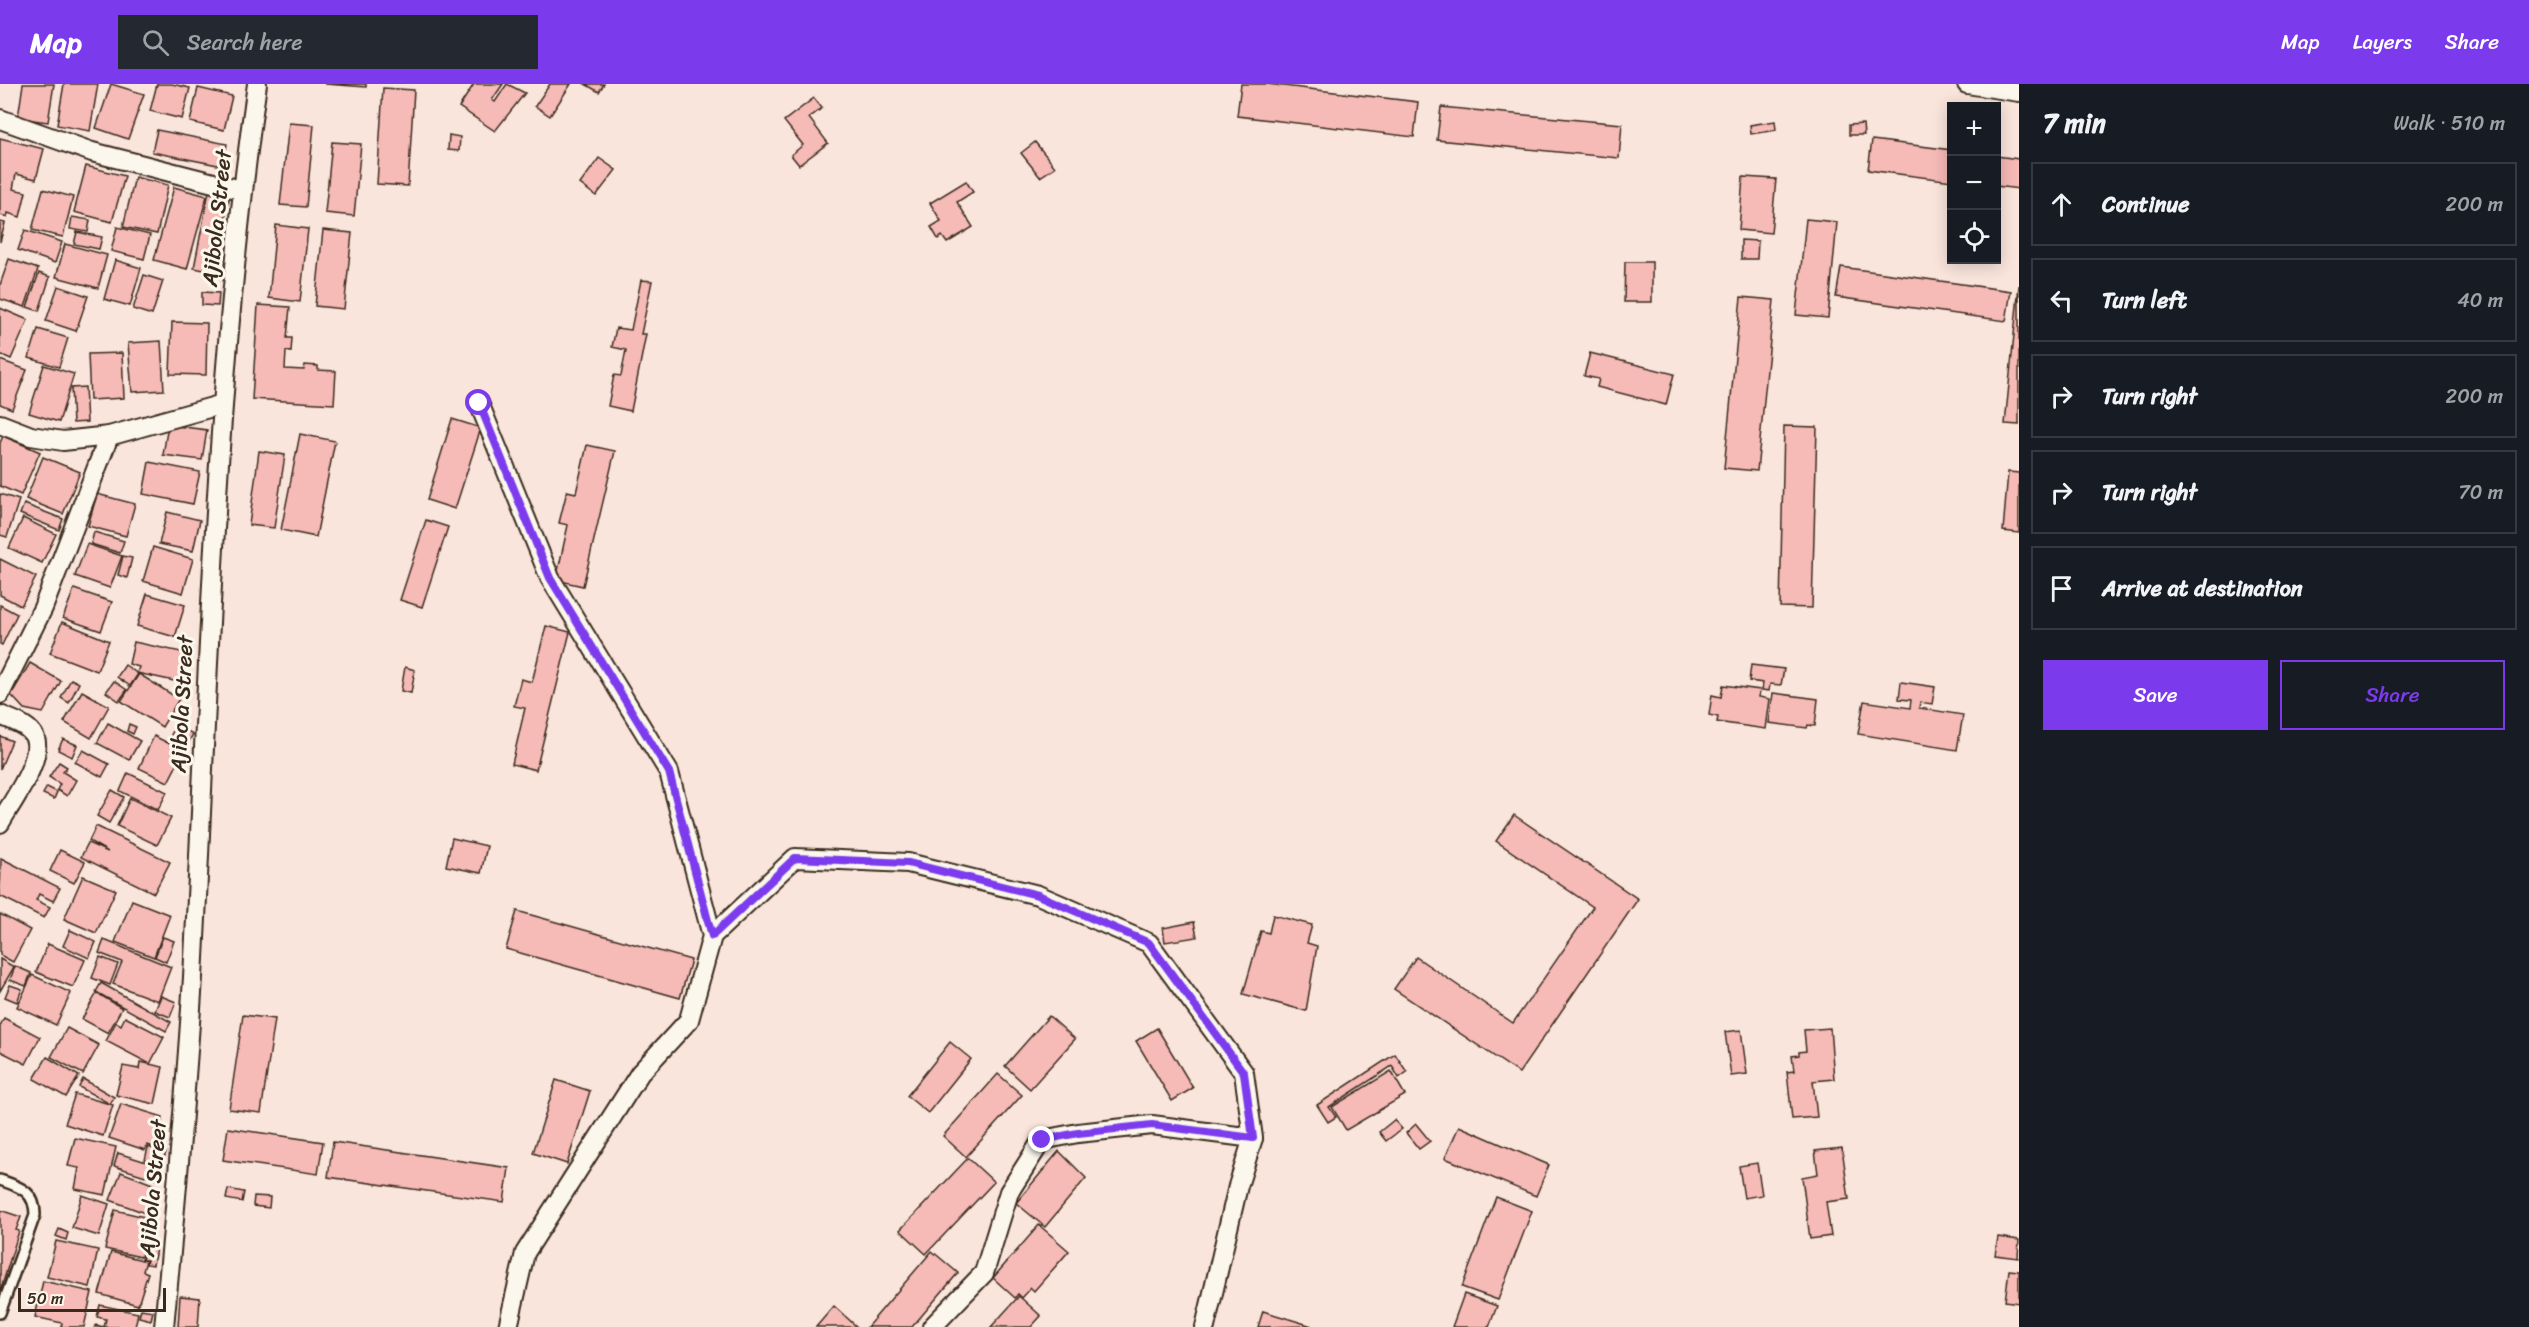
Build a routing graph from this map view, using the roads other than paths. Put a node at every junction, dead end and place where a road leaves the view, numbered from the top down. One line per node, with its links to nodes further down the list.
1 (257, 84): 5 (street, Ajibola Street)
2 (1967, 84): 3 (street)
3 (2019, 92)
4 (0, 119): 5 (street)
5 (242, 190): 7 (street, Ajibola Street)
6 (479, 403): 13 (street)
7 (223, 404): 9 (street); 17 (street, Ajibola Street)
8 (0, 424): 9 (street)
9 (109, 436): 10 (street)
10 (0, 694)
11 (0, 715): 12 (street)
12 (0, 824)
13 (712, 936): 14 (street); 18 (street)
14 (1253, 1138): 19 (street); 20 (street)
15 (0, 1180): 16 (lane)
16 (0, 1313)
17 (164, 1327)
18 (508, 1327)
19 (932, 1327)
20 (1205, 1327)

